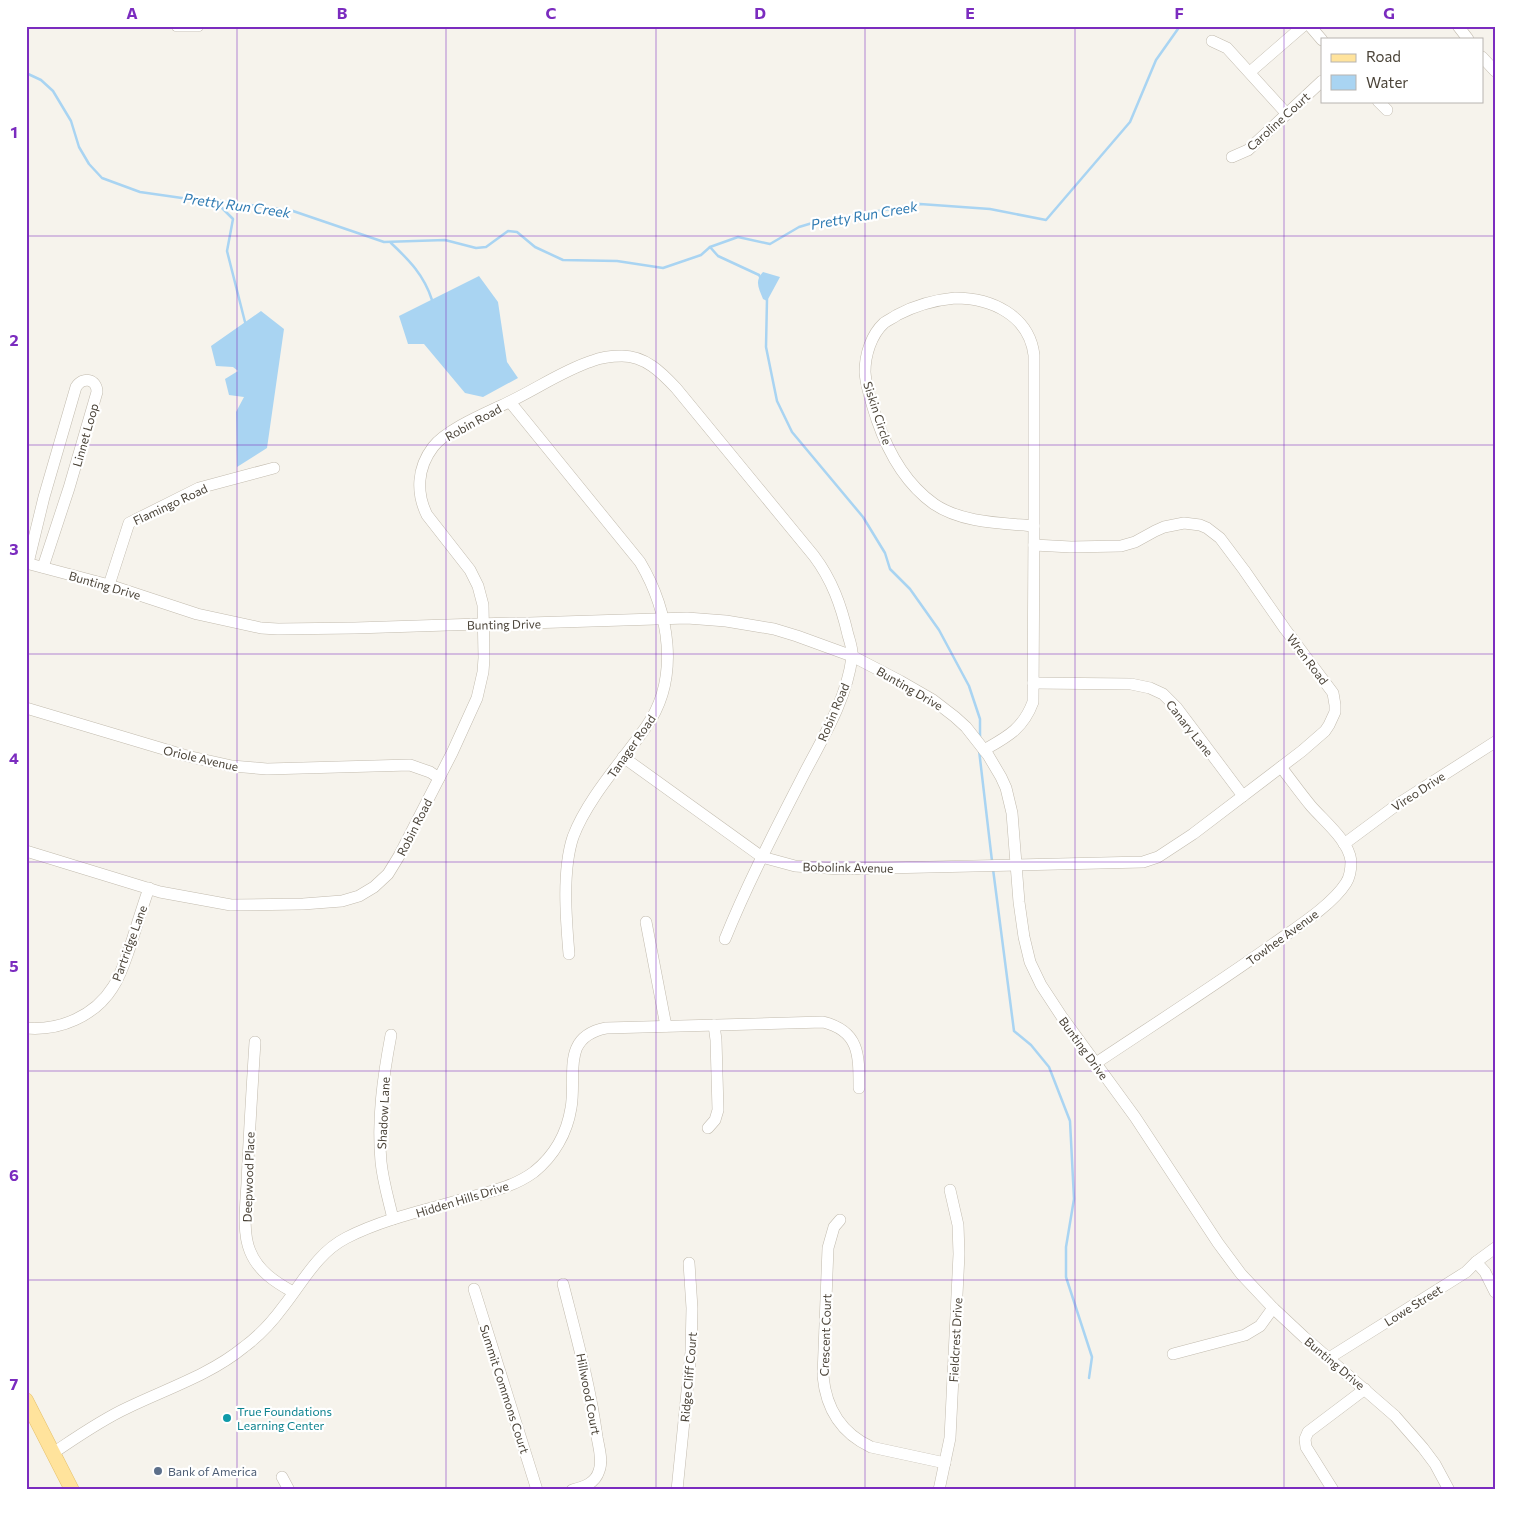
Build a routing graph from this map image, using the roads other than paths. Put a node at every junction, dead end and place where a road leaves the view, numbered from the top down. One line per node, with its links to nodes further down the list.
1 (177, 26): 2 (street)
2 (198, 26)
3 (1303, 26): 11 (street)
4 (1310, 26): 7 (street)
5 (1458, 26): 6 (street)
6 (1467, 38)
7 (1321, 39)
8 (1212, 41): 11 (street)
9 (1484, 59): 10 (street)
10 (1495, 71)
11 (1250, 72): 15 (street)
12 (1321, 82): 15 (street, Caroline Court)
13 (1379, 102): 14 (street)
14 (1387, 110)
15 (1286, 113): 16 (street, Caroline Court)
16 (1232, 157)
17 (510, 402): 26 (street, Tanager Road); 27 (street, Robin Road); 28 (street, Robin Road)
18 (274, 468): 25 (street, Flamingo Road)
19 (44, 497): 20 (street); 20 (street, Linnet Loop); 23 (street, Linnet Loop)
20 (64, 503): 24 (street, Linnet Loop)
21 (1034, 526): 21 (street, Siskin Circle); 22 (street, Siskin Circle)
22 (1034, 545): 29 (street, Siskin Circle); 34 (street, Wren Road)
23 (27, 563): 24 (street, Bunting Drive)
24 (43, 567): 25 (street, Bunting Drive)
25 (109, 585): 27 (street, Bunting Drive)
26 (662, 618): 27 (street, Bunting Drive); 28 (street, Bunting Drive); 33 (street, Tanager Road)
27 (483, 623): 35 (street, Robin Road)
28 (852, 656): 32 (street, Bunting Drive); 39 (street, Robin Road)
29 (1033, 683): 32 (street, Siskin Circle); 36 (street, Canary Lane)
30 (26, 708): 35 (street, Oriole Avenue)
31 (1495, 742): 37 (street, Vireo Drive)
32 (984, 750): 40 (street, Bunting Drive)
33 (623, 757): 39 (street, Bobolink Avenue); 44 (street, Tanager Road)
34 (1281, 767): 36 (street, Wren Road); 37 (street, Towhee Avenue)
35 (439, 778): 41 (street, Robin Road)
36 (1242, 796): 40 (street, Wren Road)
37 (1344, 844): 50 (street, Towhee Avenue)
38 (26, 851): 41 (street, Robin Road)
39 (762, 857): 40 (street, Bobolink Avenue); 43 (street, Robin Road)
40 (1016, 865): 50 (street, Bunting Drive)
41 (149, 888): 47 (street, Partridge Lane)
42 (646, 922): 46 (street)
43 (725, 939)
44 (569, 954)
45 (714, 1025): 46 (street, Hidden Hills Drive); 51 (street, Hidden Hills Drive); 52 (street)
46 (666, 1026): 54 (street, Hidden Hills Drive)
47 (26, 1028)
48 (391, 1035): 54 (street, Shadow Lane)
49 (255, 1042): 61 (street, Deepwood Place)
50 (1096, 1063): 63 (street, Bunting Drive)
51 (859, 1088)
52 (708, 1128)
53 (950, 1190): 69 (street, Fieldcrest Drive)
54 (393, 1219): 61 (street, Hidden Hills Drive)
55 (840, 1220): 69 (street, Crescent Court)
56 (1495, 1248): 57 (street, Lowe Street)
57 (1476, 1262): 62 (street); 65 (street, Lowe Street)
58 (689, 1263): 75 (street, Ridge Cliff Court)
59 (563, 1284): 74 (street, Hillwood Court)
60 (474, 1289): 73 (street, Summit Commons Court)
61 (293, 1292): 68 (street, Hidden Hills Drive)
62 (1495, 1292)
63 (1273, 1308): 64 (street); 65 (street, Bunting Drive)
64 (1173, 1354)
65 (1329, 1358): 66 (street, Bunting Drive)
66 (1365, 1389): 77 (street); 78 (street, Bunting Drive)
67 (26, 1400): 68 (main road)
68 (53, 1453): 71 (main road)
69 (945, 1463): 76 (street, Fieldcrest Drive)
70 (282, 1477): 72 (street)
71 (72, 1490)
72 (289, 1490)
73 (537, 1490)
74 (572, 1490)
75 (677, 1490)
76 (939, 1490)
77 (1333, 1490)
78 (1449, 1490)

